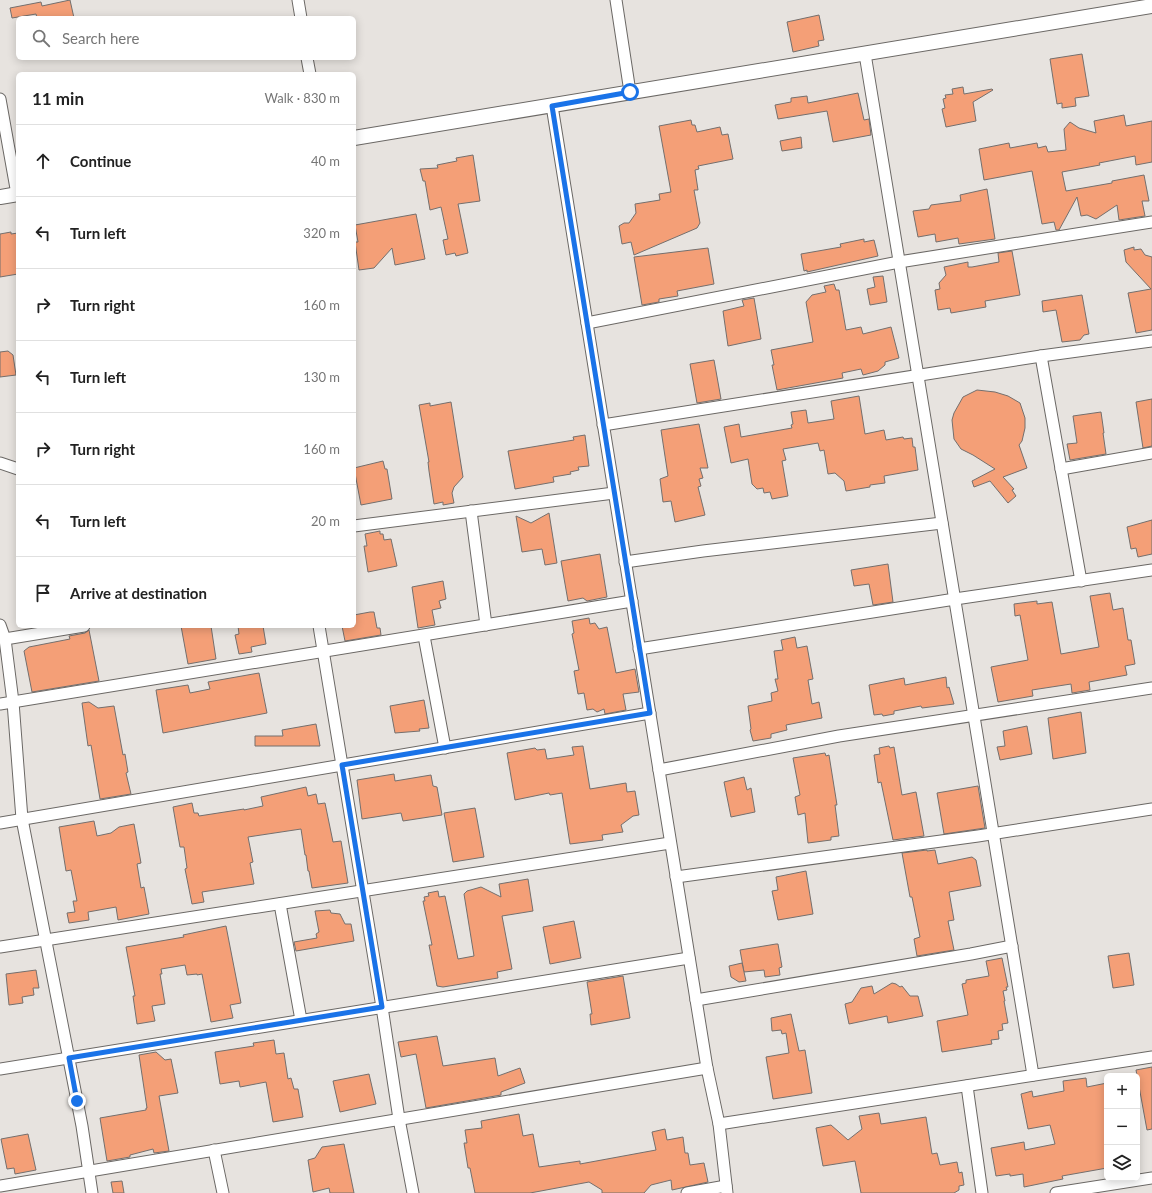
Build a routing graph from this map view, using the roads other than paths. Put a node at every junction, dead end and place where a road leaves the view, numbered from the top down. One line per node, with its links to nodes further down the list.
1 (298, 0): 4 (street)
2 (616, 0): 8 (street)
3 (1152, 6): 5 (street)
4 (301, 16)
5 (865, 54): 8 (street); 16 (street)
6 (307, 60): 7 (street)
7 (310, 72)
8 (630, 92): 10 (street)
9 (0, 99): 12 (street)
10 (552, 106): 11 (street); 17 (street)
11 (356, 138)
12 (16, 183)
13 (16, 194): 14 (street)
14 (0, 197)
15 (1152, 222): 16 (street)
16 (899, 262): 17 (street); 20 (street)
17 (587, 323): 21 (street)
18 (1152, 341): 19 (street)
19 (1041, 356): 20 (street); 25 (street)
20 (918, 376): 21 (street); 28 (street)
21 (603, 425): 26 (street)
22 (1152, 453): 25 (street)
23 (0, 463): 24 (street)
24 (16, 468)
25 (1061, 469): 32 (street)
26 (614, 493): 27 (street); 30 (street)
27 (471, 511): 29 (street); 36 (street)
28 (942, 523): 30 (street); 33 (street)
29 (356, 526)
30 (625, 562): 34 (street)
31 (1152, 570): 32 (street)
32 (1081, 581): 33 (street)
33 (955, 599): 41 (street); 47 (street)
34 (632, 602): 36 (street); 41 (street)
35 (0, 625): 40 (street)
36 (486, 625): 39 (street)
37 (72, 628): 40 (street)
38 (319, 628): 42 (street)
39 (424, 636): 42 (street); 48 (street)
40 (5, 639): 44 (street)
41 (639, 649): 46 (street)
42 (323, 651): 44 (street); 49 (street)
43 (1152, 688): 47 (street)
44 (13, 702): 45 (street); 52 (street)
45 (0, 704)
46 (650, 713): 48 (street); 50 (street)
47 (974, 716): 50 (street); 54 (street)
48 (446, 748): 49 (street)
49 (342, 765): 52 (street); 57 (street)
50 (659, 770): 55 (street)
51 (1152, 809): 54 (street)
52 (22, 819): 53 (street); 59 (street)
53 (0, 823)
54 (994, 833): 56 (street); 60 (street)
55 (670, 843): 56 (street); 57 (street)
56 (676, 877): 62 (street)
57 (363, 891): 58 (street); 64 (street)
58 (280, 904): 59 (street); 65 (street)
59 (46, 940): 61 (street); 67 (street)
60 (1012, 946): 63 (street); 70 (street)
61 (0, 947)
62 (689, 958): 63 (street); 64 (street)
63 (696, 1000): 68 (street)
64 (382, 1007): 65 (street); 72 (street)
65 (301, 1020): 67 (street)
66 (1152, 1057): 70 (street)
67 (69, 1058): 69 (street); 75 (street)
68 (707, 1068): 72 (street); 73 (street)
69 (0, 1069)
70 (1033, 1075): 71 (street)
71 (967, 1086): 73 (street); 83 (street)
72 (399, 1119): 74 (street); 81 (street)
73 (719, 1124): 78 (street)
74 (214, 1150): 75 (street); 80 (street)
75 (89, 1172): 77 (street); 79 (street)
76 (1152, 1178): 84 (street)
77 (0, 1186)
78 (726, 1190): 82 (street)
79 (92, 1193)
80 (223, 1193)
81 (413, 1193)
82 (687, 1193)
83 (982, 1193)
84 (1056, 1193)

